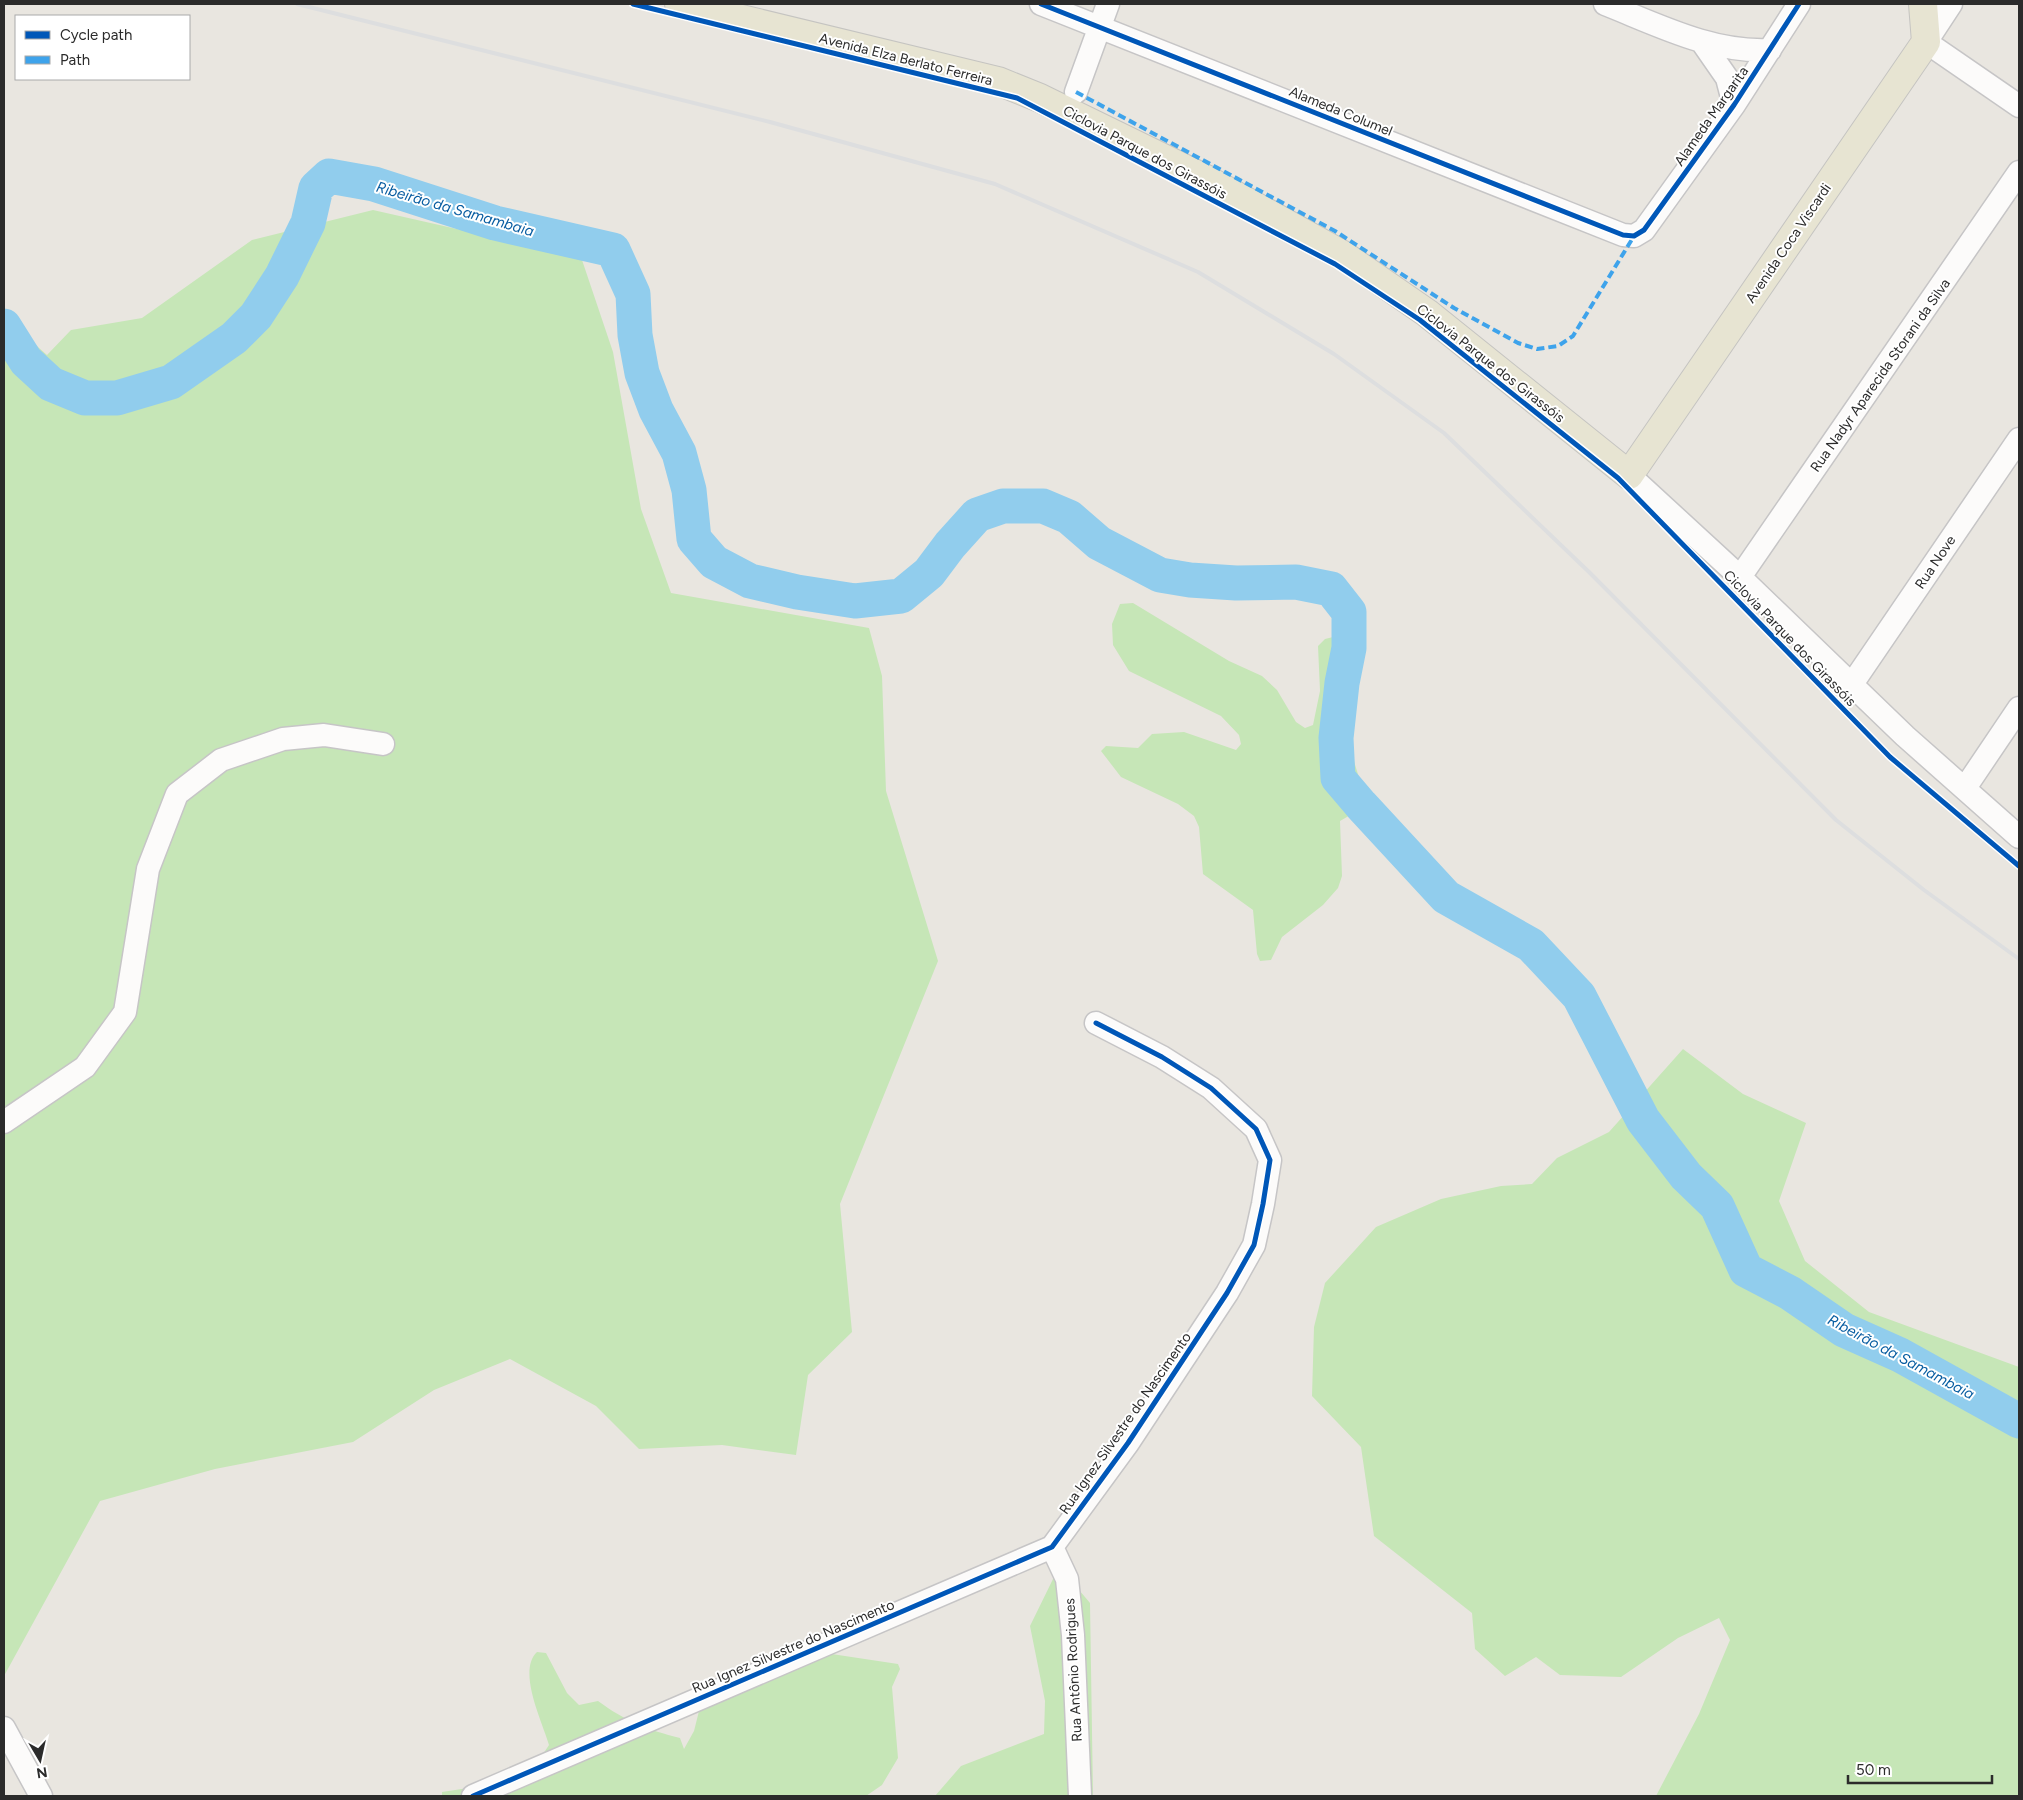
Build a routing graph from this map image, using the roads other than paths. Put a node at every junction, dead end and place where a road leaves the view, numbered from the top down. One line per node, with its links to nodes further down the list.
1 (679, 4): 18 (main road, Avenida Elza Berlato Ferreira)
2 (1041, 4): 8 (street, Alameda Columel)
3 (1108, 4): 8 (street)
4 (1605, 4): 9 (street)
5 (1799, 4): 11 (street, Alameda Margarita)
6 (1923, 4): 10 (main road)
7 (1951, 4): 10 (street)
8 (1099, 26): 12 (street); 16 (street, Alameda Columel)
9 (1702, 42): 11 (street); 13 (street)
10 (1926, 42): 14 (street); 18 (main road, Avenida Coca Viscardi)
11 (1770, 50): 13 (street, Alameda Margarita)
12 (1076, 92)
13 (1734, 105): 16 (street, Alameda Margarita)
14 (2019, 106)
15 (2019, 172): 19 (street, Rua Nadyr Aparecida Storani da Silva)
16 (1634, 236)
17 (2019, 439): 20 (street, Rua Nove)
18 (1629, 475): 19 (street, Avenida Elza Berlato Ferreira)
19 (1740, 578): 20 (street, Avenida Elza Berlato Ferreira)
20 (1852, 684): 23 (street, Avenida Elza Berlato Ferreira)
21 (2019, 708): 23 (street)
22 (384, 744): 26 (street)
23 (1965, 788): 24 (street, Avenida Elza Berlato Ferreira)
24 (2019, 837)
25 (1096, 1023): 27 (street, Rua Ignez Silvestre do Nascimento)
26 (4, 1122)
27 (1052, 1547): 30 (street, Rua Ignez Silvestre do Nascimento); 31 (street, Rua Antônio Rodrigues)
28 (4, 1728): 29 (street)
29 (41, 1796)
30 (473, 1796)
31 (1080, 1796)

